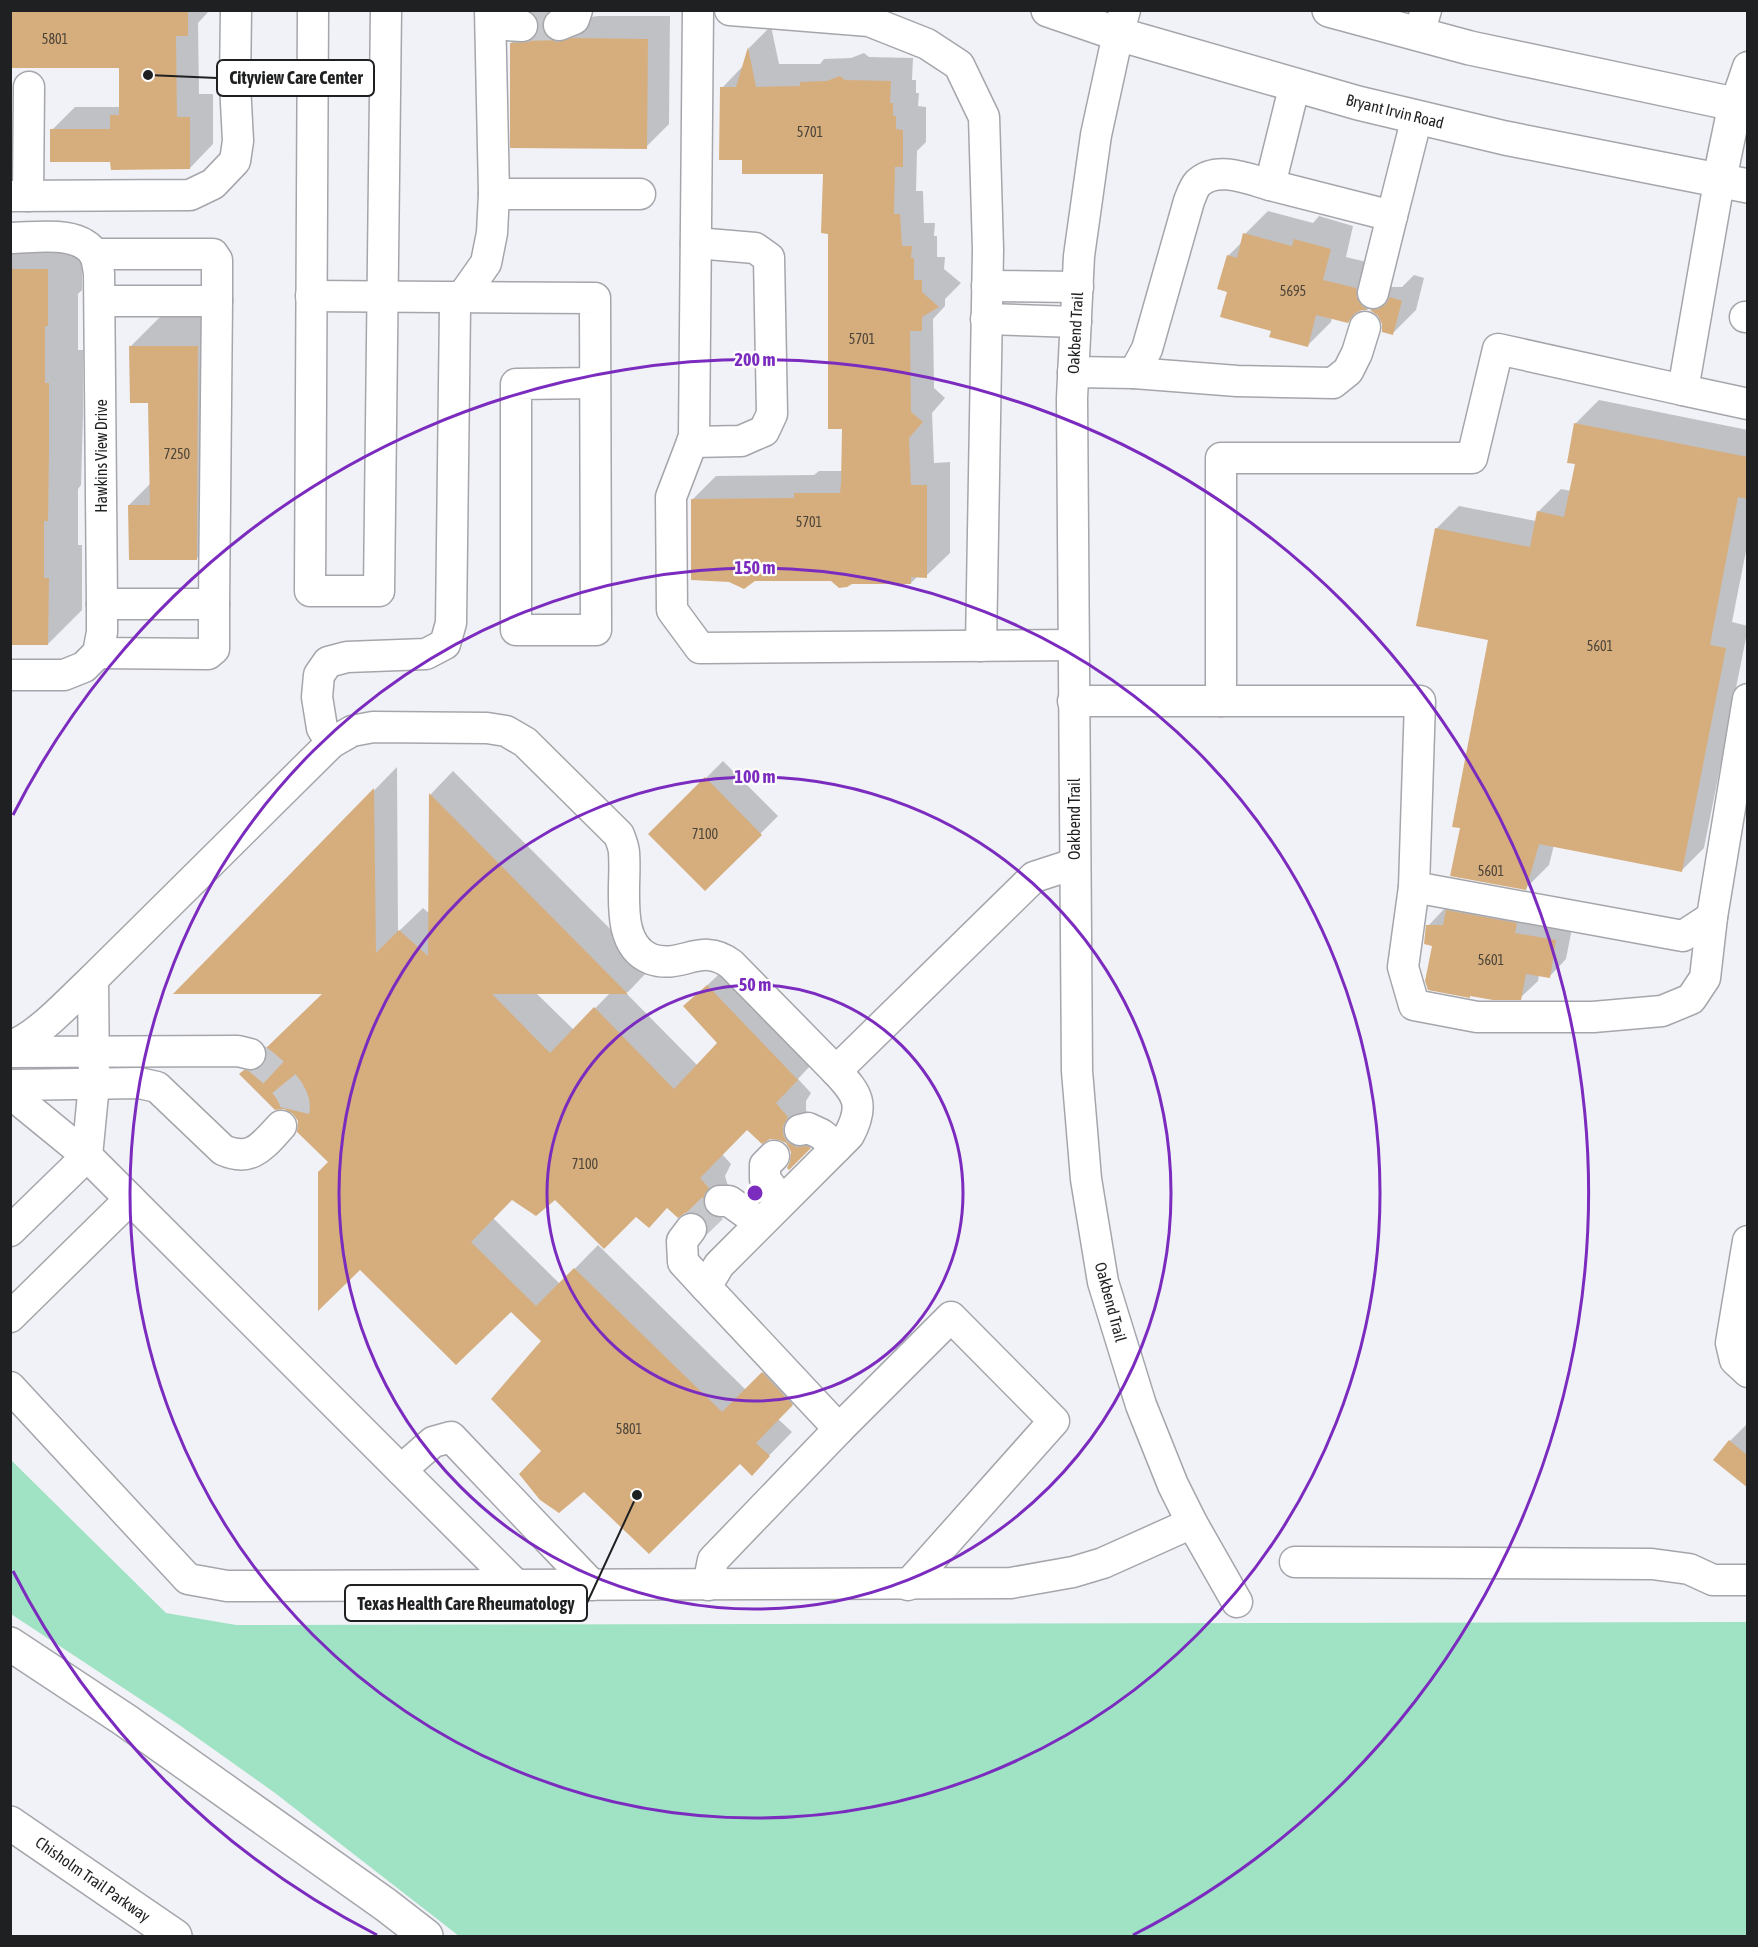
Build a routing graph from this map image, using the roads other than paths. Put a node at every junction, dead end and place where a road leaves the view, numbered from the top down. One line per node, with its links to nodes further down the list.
1 (236, 10): 23 (street)
2 (313, 10): 31 (street)
3 (386, 10): 32 (street)
4 (698, 10): 26 (street)
5 (730, 10): 8 (street)
6 (1048, 10): 11 (main road, Bryant Irvin Road)
7 (1329, 10): 12 (main road)
8 (835, 14): 9 (street)
9 (871, 16): 28 (street)
10 (490, 17): 13 (street); 21 (street)
11 (1121, 22): 15 (main road, Bryant Irvin Road); 29 (street, Oakbend Trail)
12 (1422, 22): 17 (main road)
13 (522, 26)
14 (1748, 67): 17 (street)
15 (1295, 84): 18 (main road, Bryant Irvin Road); 20 (street)
16 (29, 87): 23 (street)
17 (1741, 106): 19 (main road)
18 (1416, 117): 19 (main road, Bryant Irvin Road); 24 (street)
19 (1733, 184): 42 (street)
20 (1270, 185): 24 (street); 40 (street)
21 (494, 194): 22 (street); 33 (street)
22 (640, 194)
23 (19, 196)
24 (1392, 216): 30 (street)
25 (10, 238): 27 (street)
26 (696, 243): 44 (street); 44 (street)
27 (94, 254): 34 (street, Hawkins View Drive); 35 (street)
28 (987, 286): 29 (street); 36 (street)
29 (1078, 287): 37 (street, Oakbend Trail)
30 (1373, 293)
31 (311, 296): 32 (street); 32 (street)
32 (383, 296): 33 (street)
33 (463, 296): 41 (street); 54 (street)
34 (100, 301): 35 (street); 45 (street, Hawkins View Drive)
35 (217, 301): 46 (street)
36 (986, 319): 37 (street); 48 (street)
37 (1076, 322): 39 (street, Oakbend Trail)
38 (1365, 327): 40 (street)
39 (1073, 372): 40 (street); 47 (street, Oakbend Trail)
40 (1134, 373)
41 (596, 383): 41 (street)
42 (1683, 390): 43 (street); 53 (street)
43 (1748, 404)
44 (692, 442): 48 (street)
45 (102, 604): 46 (street); 49 (street, Hawkins View Drive)
46 (214, 604): 49 (street)
47 (1073, 645): 48 (street); 52 (street, Oakbend Trail)
48 (981, 646)
49 (98, 653): 50 (street)
50 (10, 675)
51 (1748, 699): 57 (street)
52 (1073, 701): 53 (street); 55 (street, Oakbend Trail)
53 (1221, 701): 56 (street)
54 (331, 743): 58 (street); 63 (street)
55 (1074, 864): 63 (street); 85 (street, Oakbend Trail)
56 (1414, 886): 57 (street); 57 (street)
57 (1712, 917)
58 (93, 979): 59 (street); 60 (street)
59 (10, 1046)
60 (94, 1051): 61 (street); 62 (street); 64 (street)
61 (10, 1052)
62 (250, 1054)
63 (836, 1071): 69 (street)
64 (94, 1084): 65 (street); 67 (street); 70 (street)
65 (10, 1085)
66 (10, 1093): 70 (street)
67 (281, 1126)
68 (800, 1130): 69 (street)
69 (837, 1147): 74 (street)
70 (87, 1156): 72 (street); 77 (street)
71 (774, 1156): 74 (street)
72 (130, 1199): 80 (street); 84 (street)
73 (720, 1201): 75 (street)
74 (783, 1201): 75 (street)
75 (760, 1223): 79 (street)
76 (691, 1229): 79 (street)
77 (10, 1230)
78 (1748, 1241): 81 (street)
79 (706, 1287): 83 (street)
80 (10, 1317)
81 (1748, 1372)
82 (10, 1388): 88 (street)
83 (839, 1430): 90 (street); 91 (street)
84 (401, 1470): 88 (street); 89 (street)
85 (1192, 1523): 91 (street); 92 (street, Oakbend Trail)
86 (1295, 1562): 87 (street)
87 (1748, 1580)
88 (516, 1585): 89 (street)
89 (592, 1585): 90 (street)
90 (708, 1585): 91 (street)
91 (908, 1585)
92 (1237, 1602)
93 (10, 1644): 96 (main road)
94 (10, 1823): 95 (main road, Chisholm Trail Parkway)
95 (175, 1936)
96 (426, 1936)

